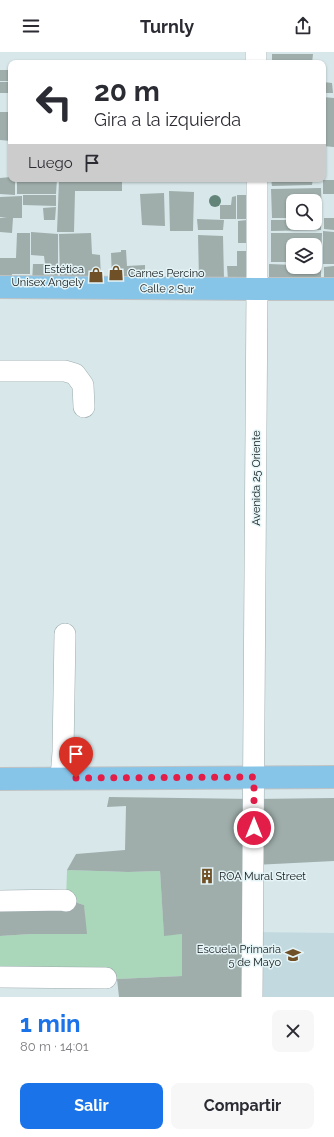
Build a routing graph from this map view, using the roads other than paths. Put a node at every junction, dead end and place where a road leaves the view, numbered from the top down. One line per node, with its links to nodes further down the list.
1 (257, 182): 4 (street, Avenida 25 Oriente)
2 (0, 287): 4 (main road, Calle 2 Sur)
3 (334, 289): 4 (main road, Calle 2 Sur)
4 (257, 290): 8 (street, Avenida 25 Oriente)
5 (0, 371): 6 (street)
6 (84, 407)
7 (65, 634): 10 (street)
8 (254, 777): 9 (main road); 10 (main road); 16 (street, Avenida 25 Oriente)
9 (334, 777)
10 (61, 778): 11 (main road)
11 (0, 779)
12 (0, 901): 13 (street)
13 (66, 901)
14 (0, 977): 15 (street)
15 (106, 978)
16 (252, 997)

